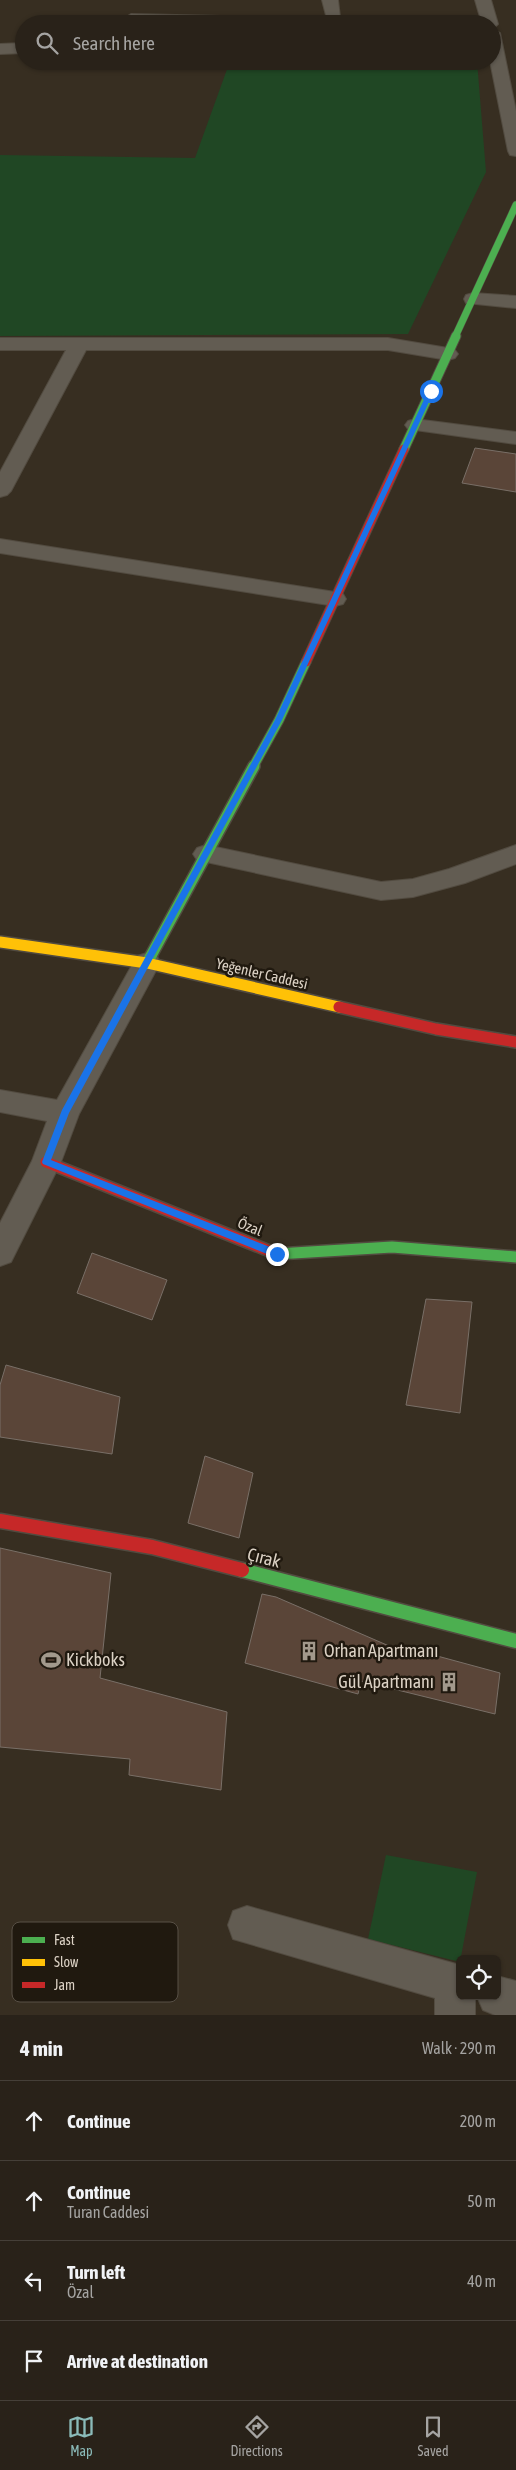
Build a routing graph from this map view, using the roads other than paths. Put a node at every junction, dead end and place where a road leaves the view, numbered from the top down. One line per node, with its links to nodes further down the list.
1 (330, 0): 5 (street)
2 (483, 0): 6 (street)
3 (139, 4): 4 (street)
4 (133, 15)
5 (332, 15)
6 (487, 15)
7 (15, 48): 8 (street)
8 (0, 49)
9 (501, 50): 10 (street)
10 (509, 82): 11 (street)
11 (516, 151)
12 (516, 205): 13 (street)
13 (473, 299): 14 (street); 17 (street)
14 (516, 302)
15 (0, 344): 16 (street)
16 (79, 344): 17 (street); 20 (street)
17 (448, 354): 18 (street)
18 (415, 425): 19 (street); 22 (street)
19 (516, 438)
20 (0, 491)
21 (0, 546): 22 (street)
22 (335, 600): 23 (street)
23 (206, 854): 24 (street); 26 (street)
24 (516, 854)
25 (0, 942): 26 (street, Yeğenler Caddesi)
26 (147, 963): 27 (street, Yeğenler Caddesi); 29 (street)
27 (516, 1042)
28 (0, 1101): 29 (street)
29 (65, 1113): 30 (street)
30 (46, 1162): 31 (street); 32 (street, Özal)
31 (0, 1253)
32 (516, 1256)
33 (0, 1521): 34 (street, Çırak)
34 (516, 1641)
35 (247, 1925): 36 (street)
36 (456, 1995)
37 (501, 1997): 38 (street)
38 (516, 2001)

